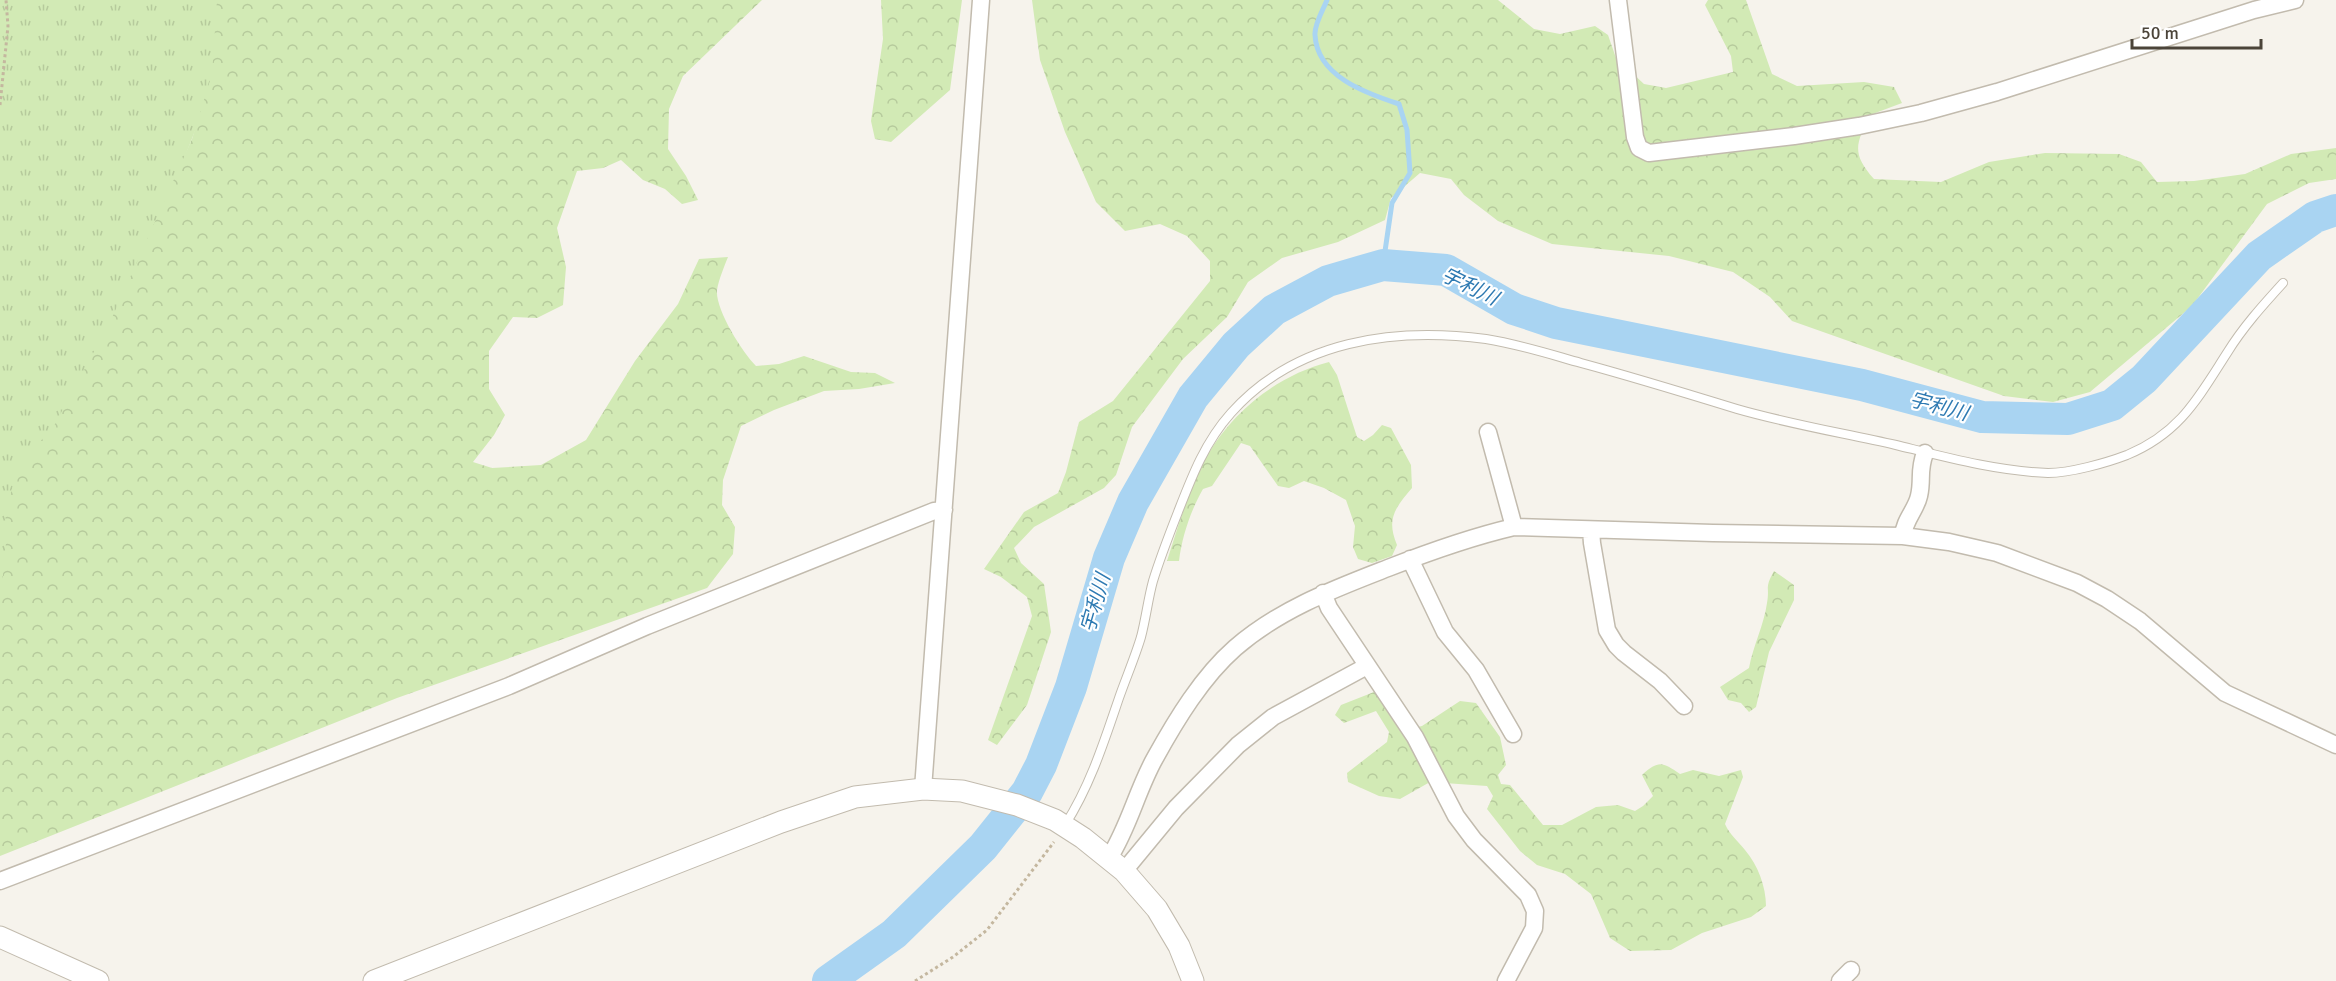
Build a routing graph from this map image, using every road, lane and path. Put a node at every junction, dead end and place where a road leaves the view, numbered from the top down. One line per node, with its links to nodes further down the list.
1 (6, 0): 5 (path)
2 (981, 0): 9 (street)
3 (1617, 0): 4 (street)
4 (2295, 0)
5 (0, 105)
6 (2283, 283): 8 (lane)
7 (1488, 432): 10 (street)
8 (1925, 453): 12 (street); 20 (lane)
9 (944, 510): 19 (street); 22 (street)
10 (1514, 527): 11 (street); 13 (street)
11 (1592, 530): 12 (street); 16 (street)
12 (1903, 536): 18 (street)
13 (1410, 559): 14 (street); 17 (street)
14 (1323, 593): 15 (street); 21 (street)
15 (1367, 666): 21 (street); 28 (street)
16 (1684, 706)
17 (1513, 734)
18 (2336, 746)
19 (923, 789): 20 (street); 25 (street)
20 (1060, 823): 21 (street); 26 (path)
21 (1117, 864): 27 (street)
22 (0, 880)
23 (0, 937): 24 (street)
24 (98, 981)
25 (374, 981)
26 (915, 981)
27 (1192, 981)
28 (1506, 981)

